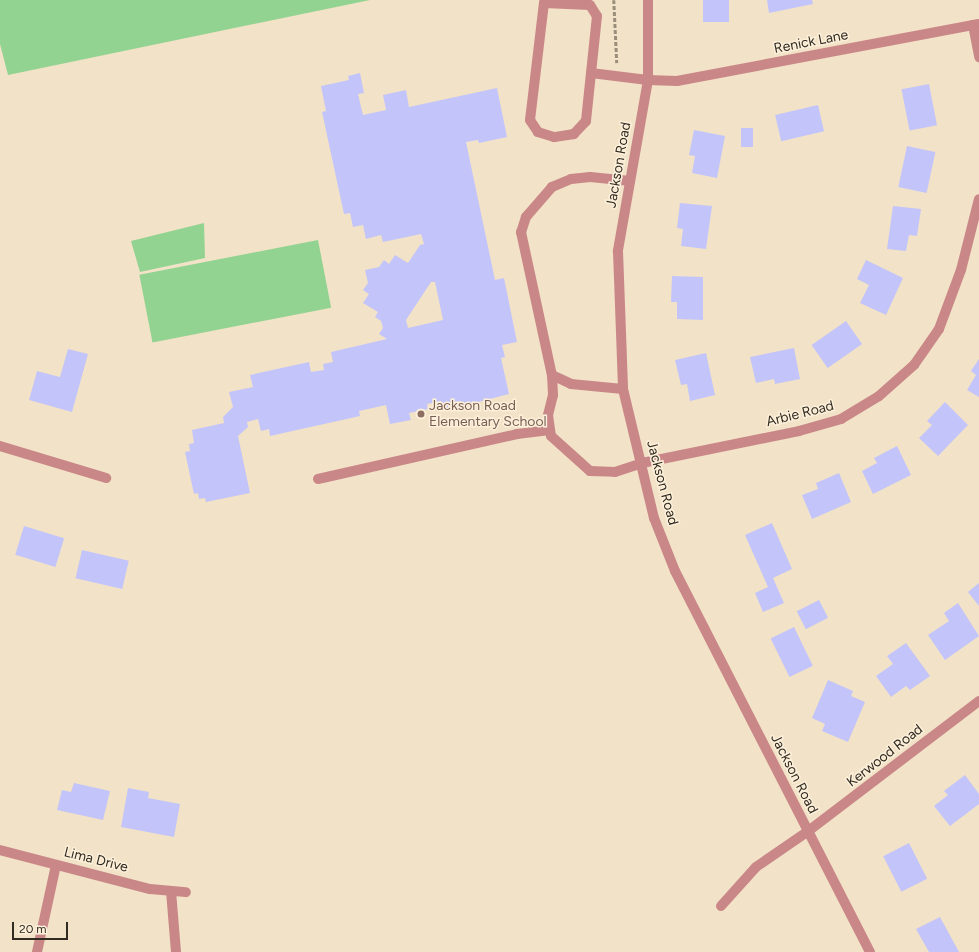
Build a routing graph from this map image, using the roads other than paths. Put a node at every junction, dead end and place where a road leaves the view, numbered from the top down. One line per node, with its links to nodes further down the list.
1 (648, 0): 5 (street, Jackson Road)
2 (976, 25): 3 (street); 5 (street, Renick Lane)
3 (979, 57)
4 (591, 73): 4 (street); 5 (street, Renick Lane)
5 (648, 80): 6 (street, Jackson Road)
6 (630, 181): 8 (street); 9 (street, Jackson Road)
7 (979, 199): 12 (street, Arbie Road)
8 (552, 375): 9 (street); 10 (street)
9 (623, 389): 12 (street, Jackson Road)
10 (550, 430): 12 (street, Arbie Road); 14 (street)
11 (0, 446): 13 (street)
12 (642, 463): 16 (street, Jackson Road)
13 (106, 478)
14 (318, 478)
15 (979, 701): 16 (street, Kerwood Road)
16 (807, 832): 21 (street, Kerwood Road); 24 (street, Jackson Road)
17 (0, 850): 18 (street, Lima Drive)
18 (56, 864): 19 (street, Lima Drive); 22 (street)
19 (171, 891): 20 (street, Lima Drive); 23 (street)
20 (186, 892)
21 (721, 906)
22 (37, 952)
23 (176, 952)
24 (870, 952)

